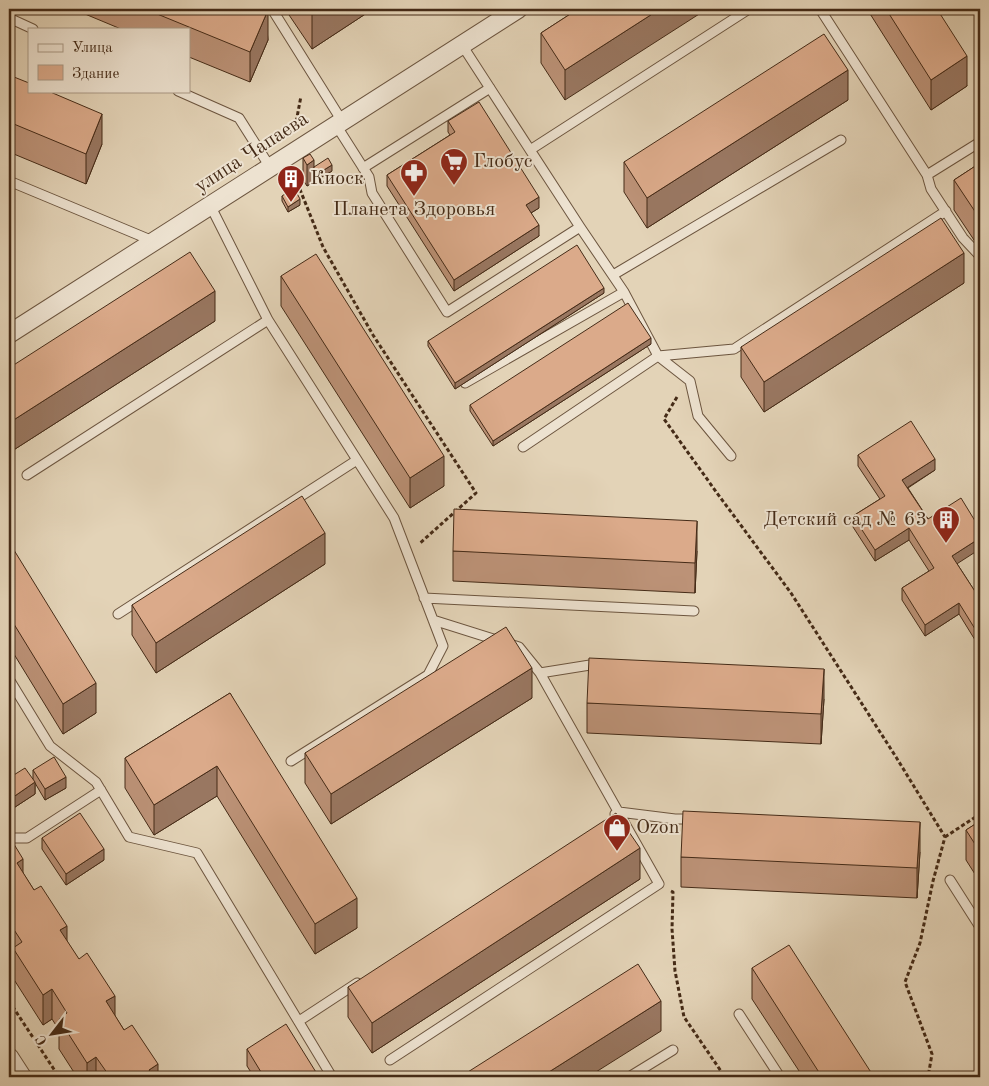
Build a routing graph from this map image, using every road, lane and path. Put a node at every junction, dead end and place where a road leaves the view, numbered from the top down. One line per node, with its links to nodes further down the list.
1 (272, 9): 11 (lane)
2 (518, 9): 7 (street, улица Чапаева)
3 (749, 9): 15 (lane)
4 (820, 9): 18 (lane)
5 (9, 18): 6 (lane)
6 (32, 28)
7 (462, 45): 8 (lane); 11 (street, улица Чапаева)
8 (490, 88): 15 (lane); 17 (lane)
9 (180, 92): 16 (lane)
10 (301, 96): 12 (path)
11 (339, 123): 16 (street, улица Чапаева); 17 (lane)
12 (295, 130)
13 (840, 140): 26 (lane)
14 (980, 142): 18 (lane)
15 (530, 150): 23 (lane)
16 (270, 167): 21 (street, улица Чапаева)
17 (363, 168): 23 (lane)
18 (928, 176): 22 (lane)
19 (295, 177): 37 (path)
20 (9, 180): 24 (lane)
21 (210, 205): 24 (street, улица Чапаева); 28 (lane)
22 (946, 211): 25 (lane); 30 (lane)
23 (580, 226): 26 (lane)
24 (154, 241): 29 (street, улица Чапаева)
25 (980, 256)
26 (613, 275): 27 (lane)
27 (624, 292): 30 (lane); 31 (lane)
28 (268, 320): 35 (lane); 36 (lane)
29 (9, 334)
30 (658, 356): 33 (lane); 34 (lane)
31 (465, 383)
32 (681, 390): 51 (path)
33 (523, 447)
34 (731, 456)
35 (357, 460): 37 (lane); 40 (lane)
36 (27, 475)
37 (408, 555): 38 (lane)
38 (424, 598): 39 (lane); 41 (lane)
39 (694, 611)
40 (118, 614)
41 (433, 620): 43 (lane); 45 (lane)
42 (610, 666): 43 (lane)
43 (540, 673): 47 (lane)
44 (9, 679): 46 (lane)
45 (291, 761)
46 (100, 790): 52 (lane); 59 (lane)
47 (619, 812): 49 (lane); 50 (lane); 54 (lane)
48 (980, 814): 51 (path)
49 (705, 820)
50 (604, 821)
51 (945, 837): 69 (path)
52 (9, 838)
53 (950, 880): 55 (lane)
54 (659, 884): 62 (lane); 67 (path)
55 (980, 927)
56 (368, 976): 59 (lane)
57 (9, 1001): 64 (path)
58 (740, 1014): 68 (lane)
59 (299, 1021): 65 (lane)
60 (673, 1050): 66 (lane)
61 (9, 1057): 63 (street)
62 (390, 1060)
63 (22, 1077)
64 (59, 1077)
65 (332, 1077)
66 (629, 1077)
67 (725, 1077)
68 (780, 1077)
69 (928, 1077)

